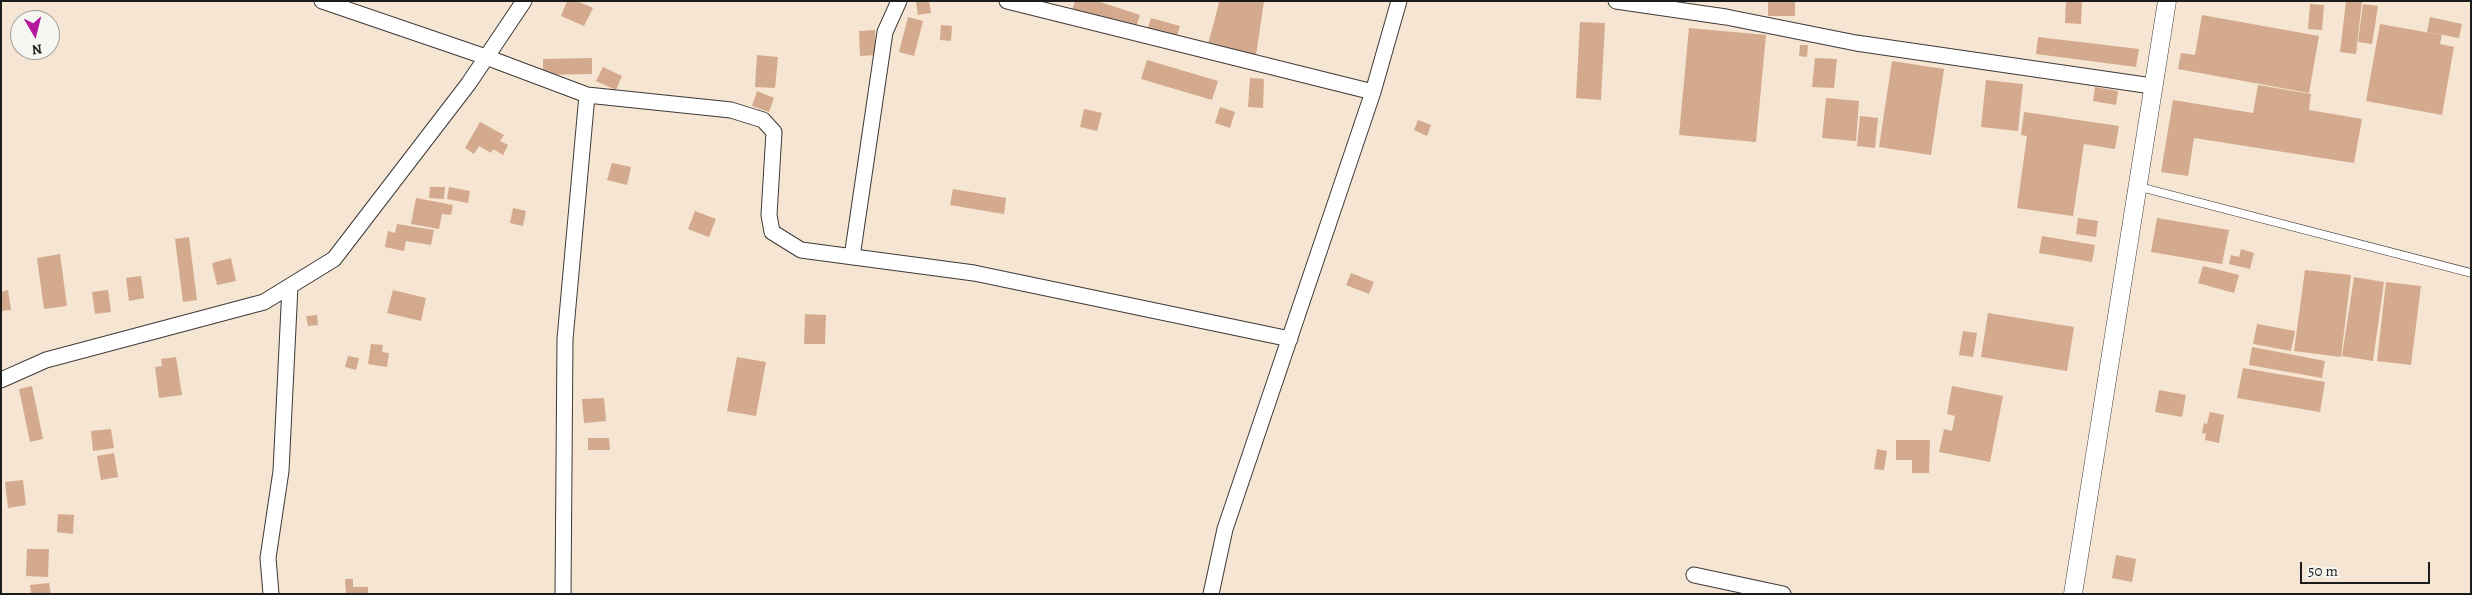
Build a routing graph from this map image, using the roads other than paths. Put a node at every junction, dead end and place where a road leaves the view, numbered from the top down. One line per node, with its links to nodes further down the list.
1 (322, 1): 8 (street)
2 (524, 1): 8 (street)
3 (899, 1): 13 (street)
4 (1007, 1): 10 (street)
5 (1400, 1): 10 (street)
6 (1616, 1): 9 (street)
7 (2167, 1): 9 (street)
8 (486, 57): 11 (street); 15 (street)
9 (2152, 86): 12 (street)
10 (1373, 92): 16 (street)
11 (587, 95): 13 (street); 20 (street)
12 (2136, 185): 14 (lane); 23 (street)
13 (852, 257): 16 (street)
14 (2470, 271)
15 (290, 286): 17 (street); 19 (street)
16 (1290, 339): 21 (street)
17 (1, 380)
18 (1694, 575): 22 (street)
19 (271, 594)
20 (563, 594)
21 (1211, 594)
22 (1783, 594)
23 (2073, 594)

